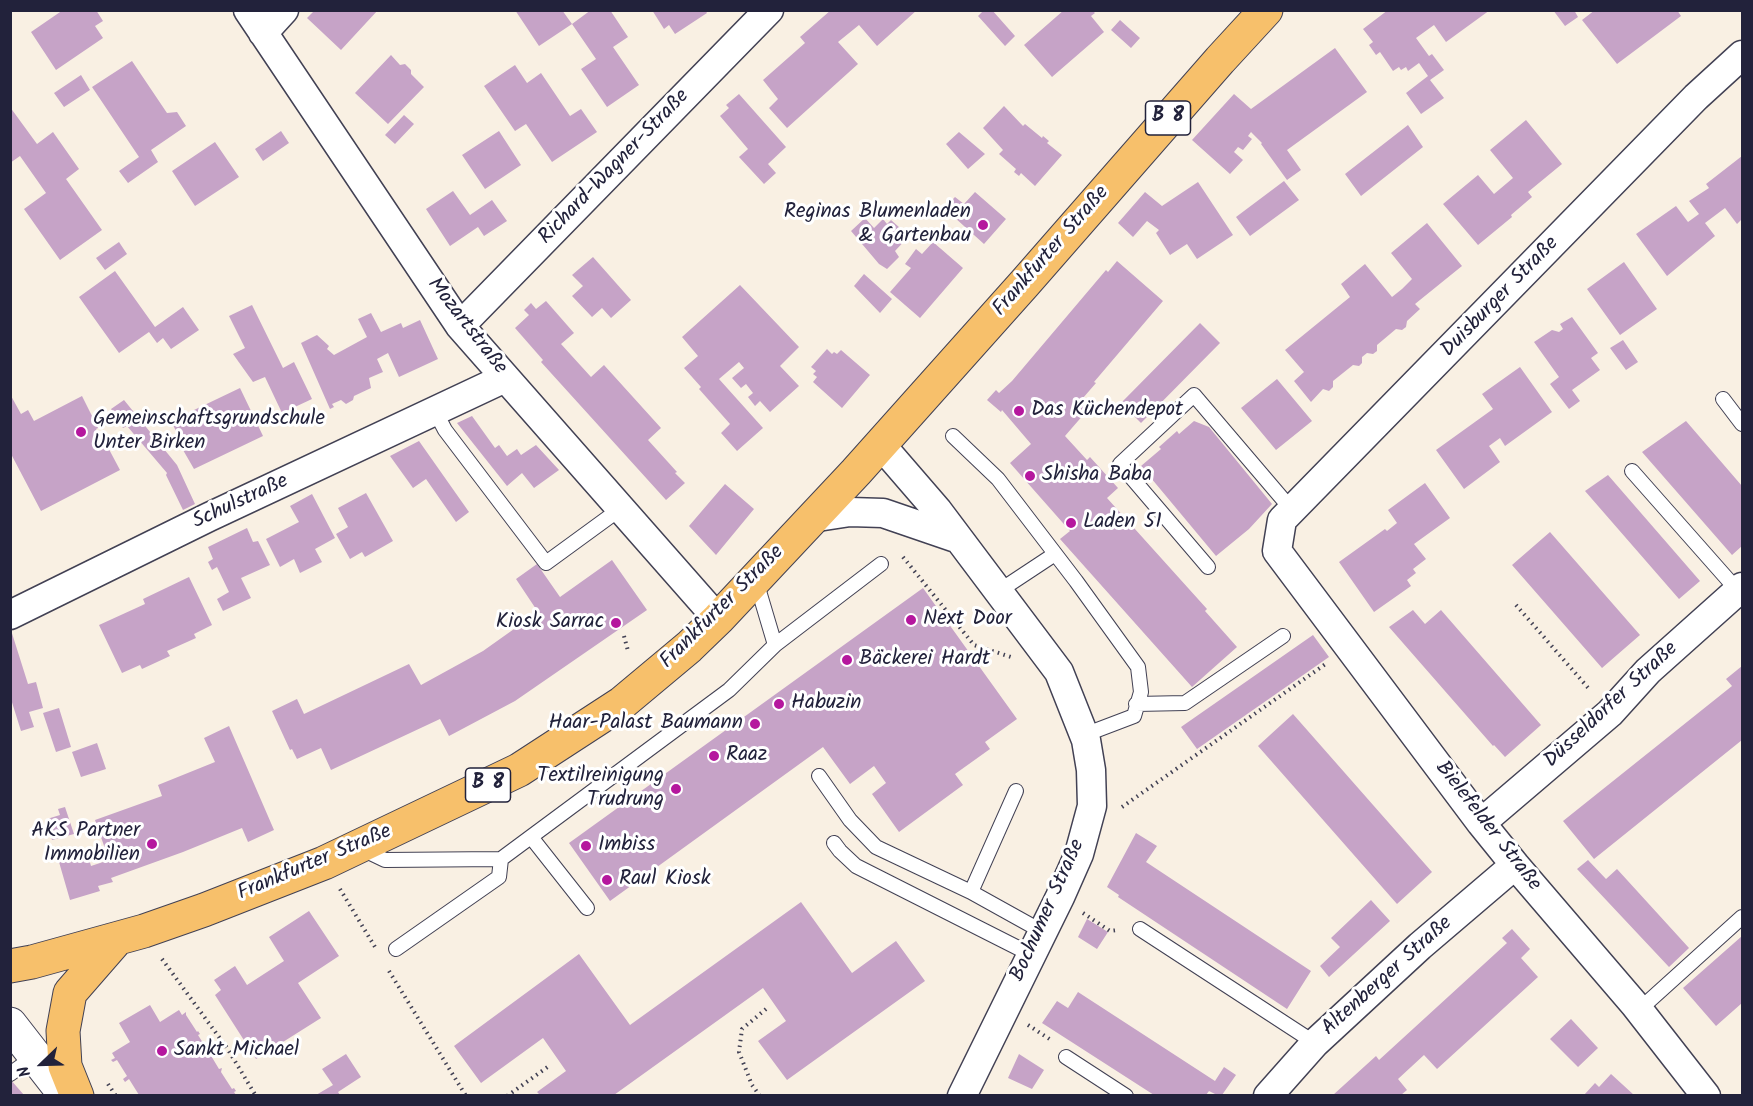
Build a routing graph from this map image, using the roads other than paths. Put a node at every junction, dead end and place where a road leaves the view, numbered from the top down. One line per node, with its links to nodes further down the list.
1 (284, 10): 4 (street)
2 (769, 10): 6 (street, Richard-Wagner-Straße)
3 (1266, 10): 14 (main road, Frankfurter Straße / B 8)
4 (256, 22): 6 (street, Mozartstraße)
5 (1743, 55): 17 (street, Duisburger Straße)
6 (460, 326): 7 (street, Mozartstraße)
7 (505, 378): 9 (street, Schulstraße); 16 (street, Mozartstraße)
8 (1723, 399): 10 (lane)
9 (435, 411): 16 (lane); 27 (street, Schulstraße)
10 (1743, 424)
11 (1158, 428): 13 (lane); 17 (lane); 23 (lane)
12 (953, 436): 21 (lane)
13 (1168, 440)
14 (881, 445): 18 (main road, Frankfurter Straße / B 8); 19 (street, Bochumer Straße)
15 (1632, 471): 25 (lane)
16 (620, 509): 28 (street, Mozartstraße)
17 (1292, 510): 20 (street, Duisburger Straße)
18 (811, 518): 19 (street); 24 (main road, Frankfurter Straße / B 8)
19 (959, 539): 26 (street, Bochumer Straße)
20 (1277, 551): 35 (street, Bielefelder Straße)
21 (1055, 554): 26 (lane); 31 (lane)
22 (881, 564): 30 (lane)
23 (1209, 567)
24 (756, 579): 28 (main road, Frankfurter Straße / B 8); 30 (lane)
25 (1741, 589): 35 (street, Düsseldorfer Straße)
26 (999, 591): 32 (street, Bochumer Straße)
27 (10, 615)
28 (718, 619): 38 (main road, Frankfurter Straße / B 8)
29 (1283, 636): 31 (lane)
30 (775, 645): 36 (lane)
31 (1136, 704): 32 (lane)
32 (1084, 735): 46 (street, Bochumer Straße)
33 (819, 776): 41 (lane)
34 (1016, 791): 41 (lane)
35 (1481, 823): 40 (street, Bielefelder Straße)
36 (531, 837): 39 (lane); 42 (lane)
37 (834, 843): 46 (lane)
38 (358, 848): 39 (lane); 45 (main road, Frankfurter Straße / B 8)
39 (501, 859): 47 (lane)
40 (1515, 866): 49 (street, Bielefelder Straße); 51 (street, Altenberger Straße)
41 (971, 892): 46 (lane)
42 (587, 908)
43 (1743, 917): 49 (lane)
44 (1140, 929): 51 (lane)
45 (130, 935): 48 (main road, Frankfurter Straße / B 8); 55 (main road)
46 (1037, 944): 56 (street, Bochumer Straße)
47 (396, 949)
48 (10, 966)
49 (1638, 1010): 59 (street, Bielefelder Straße)
50 (10, 1024): 53 (street)
51 (1315, 1043): 58 (street, Altenberger Straße)
52 (1066, 1057): 57 (lane)
53 (23, 1065): 54 (street)
54 (66, 1095)
55 (78, 1095)
56 (962, 1095)
57 (1126, 1095)
58 (1268, 1095)
59 (1706, 1095)

